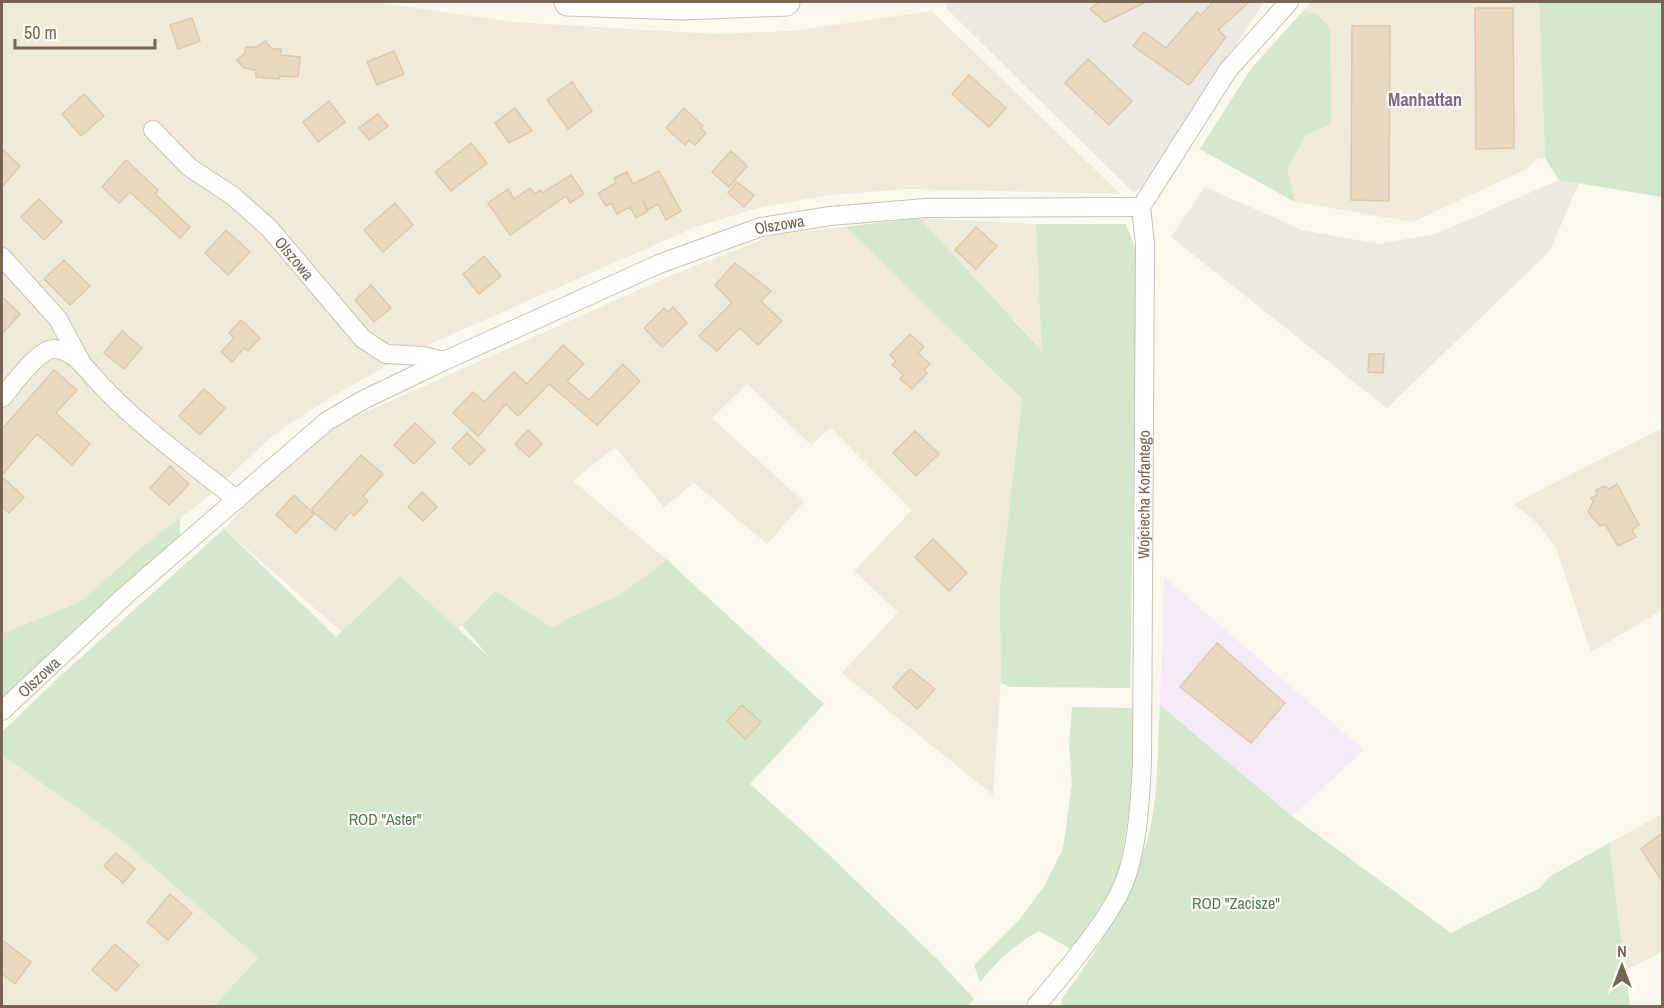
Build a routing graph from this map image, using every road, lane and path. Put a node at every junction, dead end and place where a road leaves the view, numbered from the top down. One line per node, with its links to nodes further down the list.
1 (568, 2): 2 (main road)
2 (786, 2)
3 (1289, 2): 5 (street)
4 (153, 130): 7 (street, Olszowa)
5 (1141, 207): 7 (street, Olszowa); 12 (street, Wojciecha Korfantego)
6 (2, 257): 8 (street)
7 (444, 361): 10 (street, Olszowa)
8 (82, 365): 9 (street); 10 (street)
9 (2, 398)
10 (237, 500): 11 (street, Olszowa)
11 (2, 711)
12 (1036, 1006)

